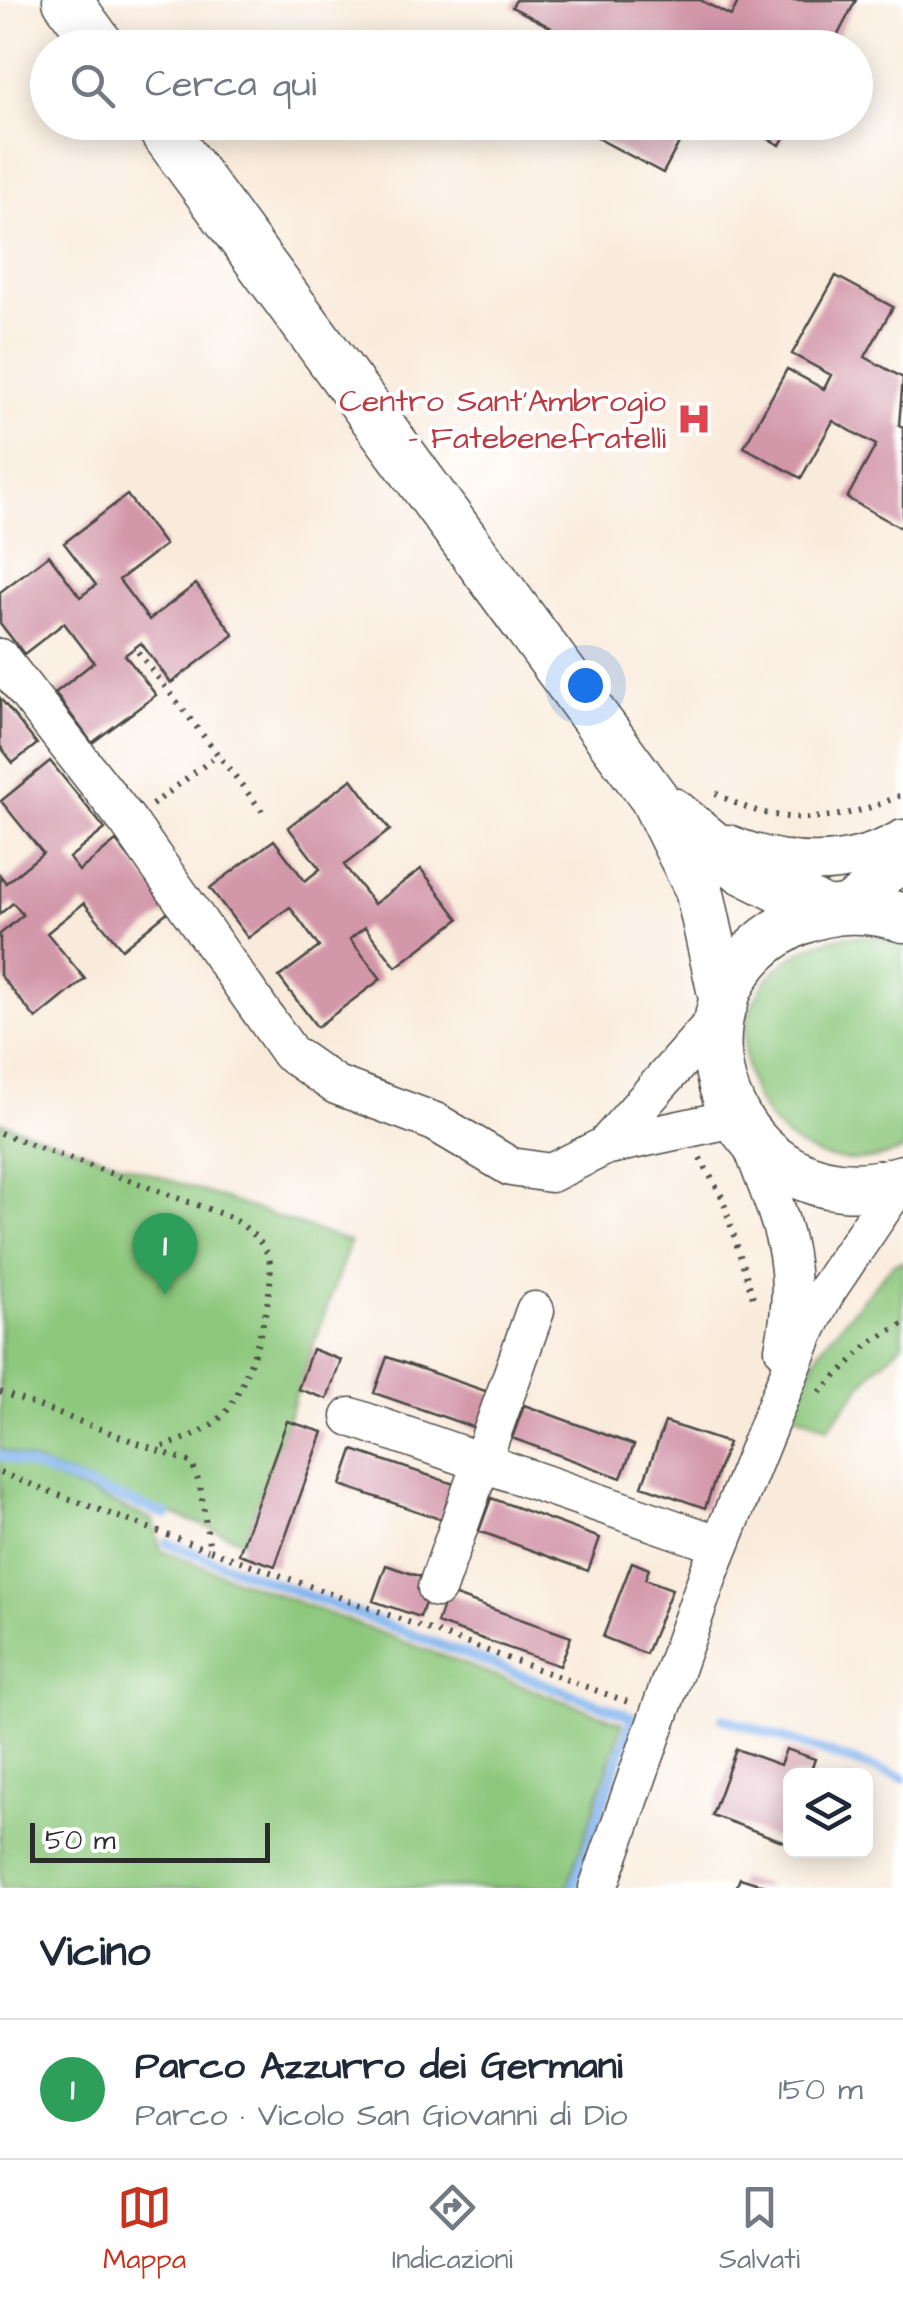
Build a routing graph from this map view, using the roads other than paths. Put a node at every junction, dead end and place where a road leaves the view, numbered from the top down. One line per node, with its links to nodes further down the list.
1 (67, 0): 2 (main road)
2 (89, 30)
3 (170, 140): 5 (main road)
4 (0, 658): 13 (street)
5 (654, 798): 6 (main road); 11 (main road)
6 (702, 810): 7 (street); 9 (main road)
7 (903, 839)
8 (903, 863): 9 (street)
9 (833, 911): 10 (main road); 11 (main road)
10 (903, 918)
11 (722, 1008): 12 (main road); 13 (street)
12 (743, 1129): 13 (street); 14 (main road); 17 (street)
13 (605, 1146)
14 (902, 1179): 17 (street)
15 (535, 1312): 18 (street)
16 (351, 1416): 18 (street)
17 (769, 1421): 19 (street)
18 (482, 1462): 19 (street); 20 (street)
19 (720, 1545): 21 (street)
20 (437, 1588)
21 (598, 1888)

